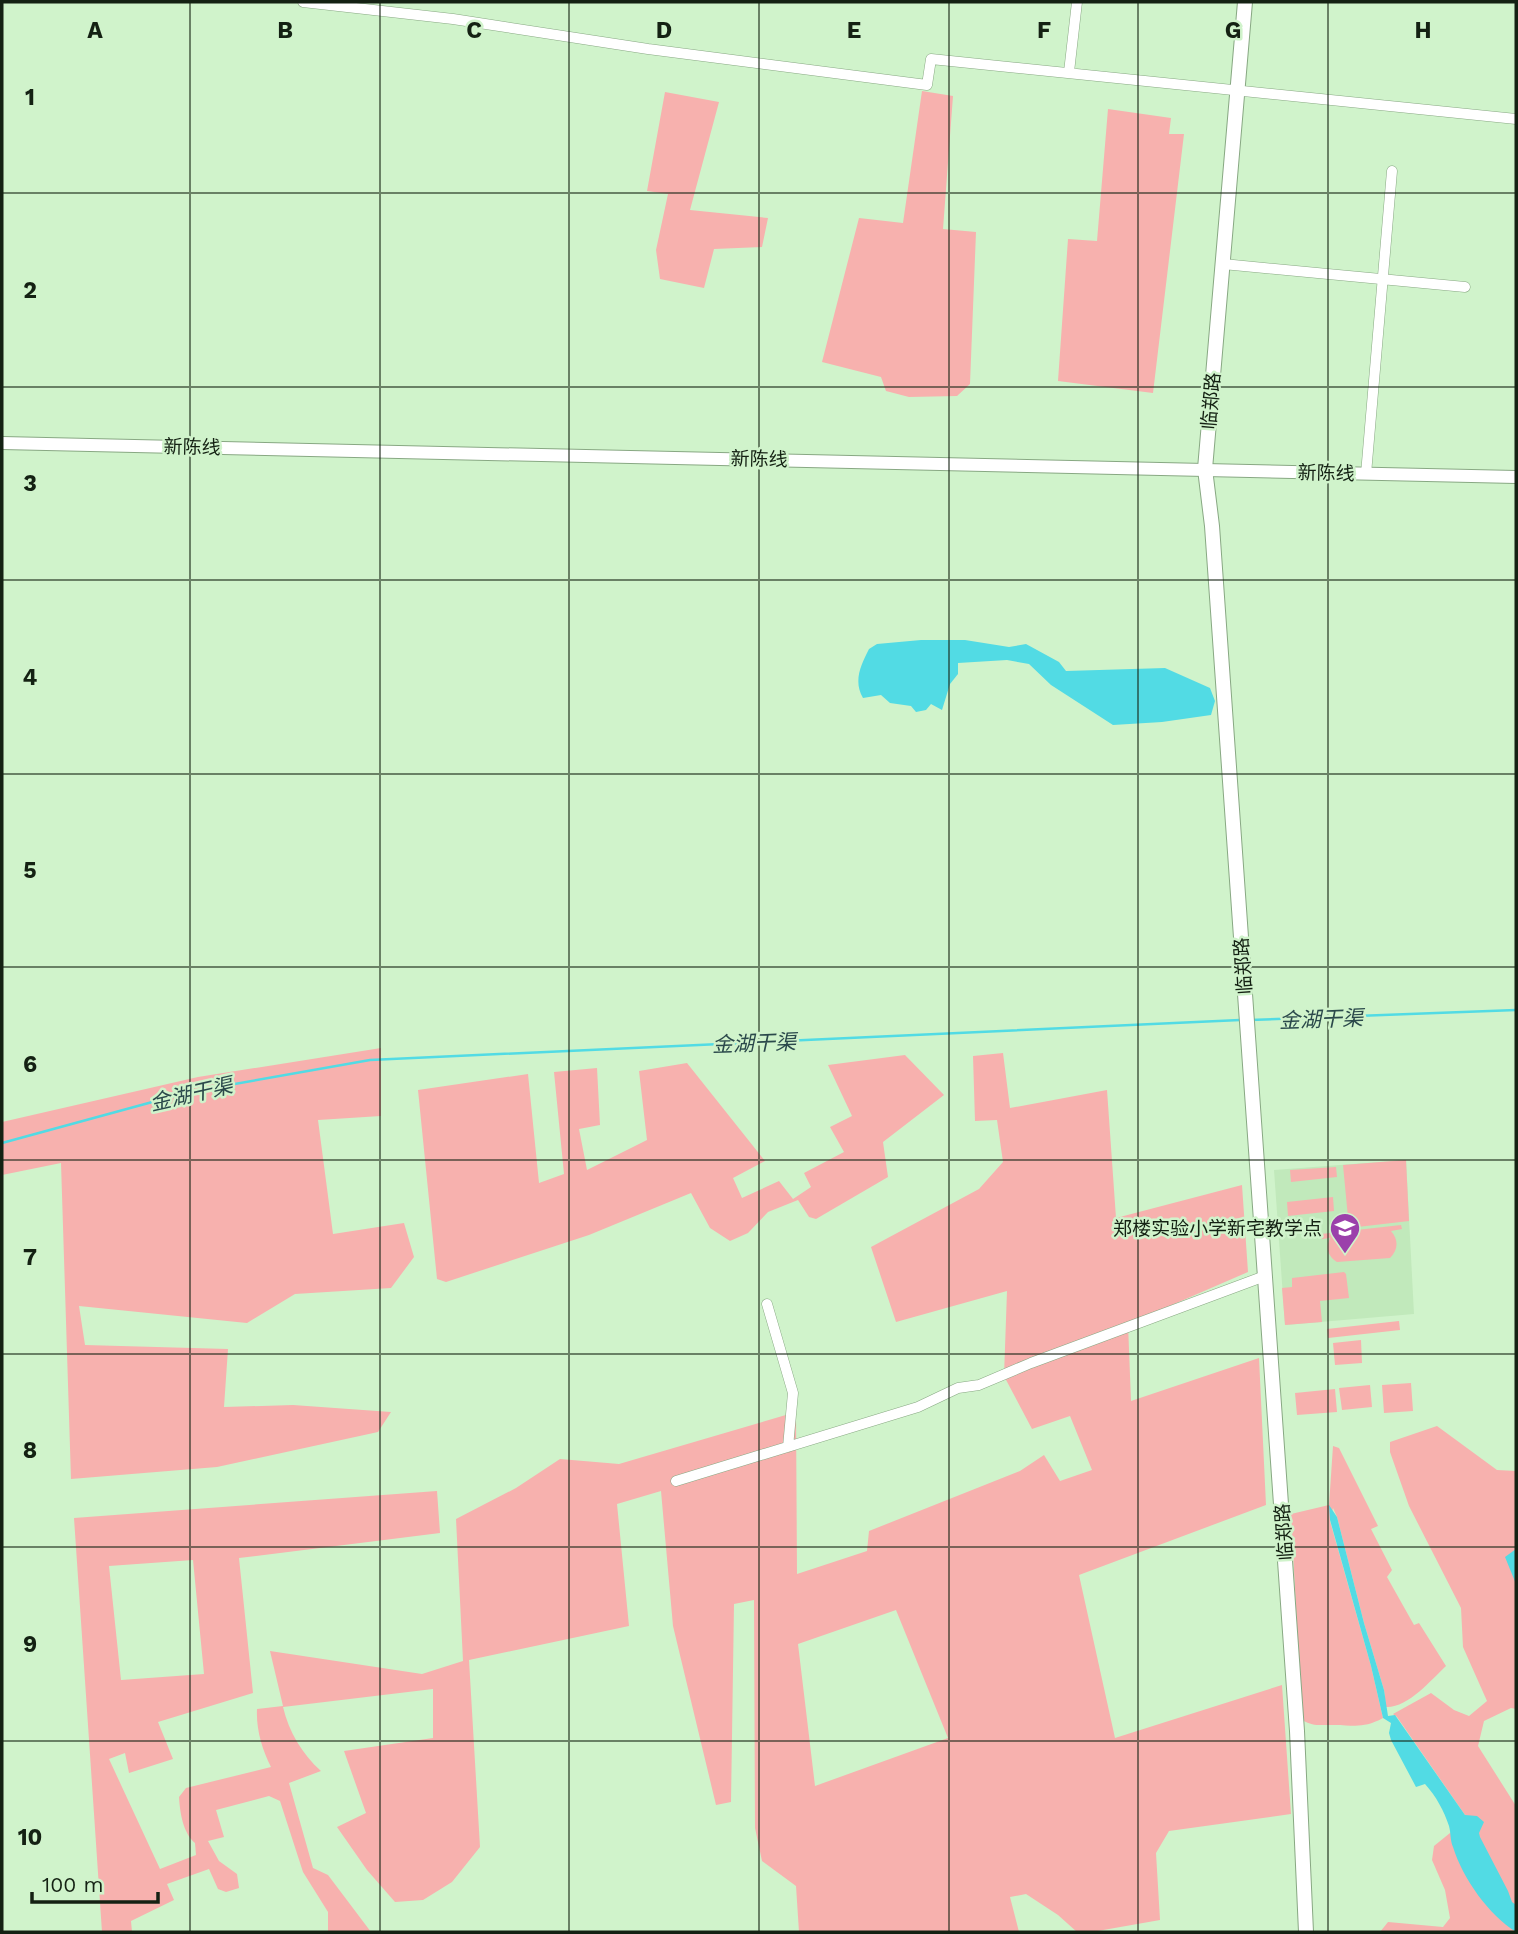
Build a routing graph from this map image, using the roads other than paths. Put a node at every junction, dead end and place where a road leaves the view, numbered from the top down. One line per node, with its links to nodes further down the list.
1 (303, 2): 4 (street)
2 (1077, 2): 4 (street)
3 (1245, 2): 5 (main road, 临郑路)
4 (1069, 72): 5 (street)
5 (1237, 89): 6 (street); 8 (main road, 临郑路)
6 (1516, 119)
7 (1392, 172): 9 (street)
8 (1223, 264): 9 (street); 12 (main road, 临郑路)
9 (1382, 279): 10 (street); 13 (street)
10 (1465, 287)
11 (2, 443): 12 (street, 新陈线)
12 (1205, 470): 13 (street, 新陈线); 15 (main road, 临郑路)
13 (1366, 474): 14 (street, 新陈线)
14 (1516, 477)
15 (1265, 1276): 17 (street); 19 (main road, 临郑路)
16 (767, 1304): 17 (street)
17 (788, 1447): 18 (street)
18 (676, 1481)
19 (1306, 1932)

